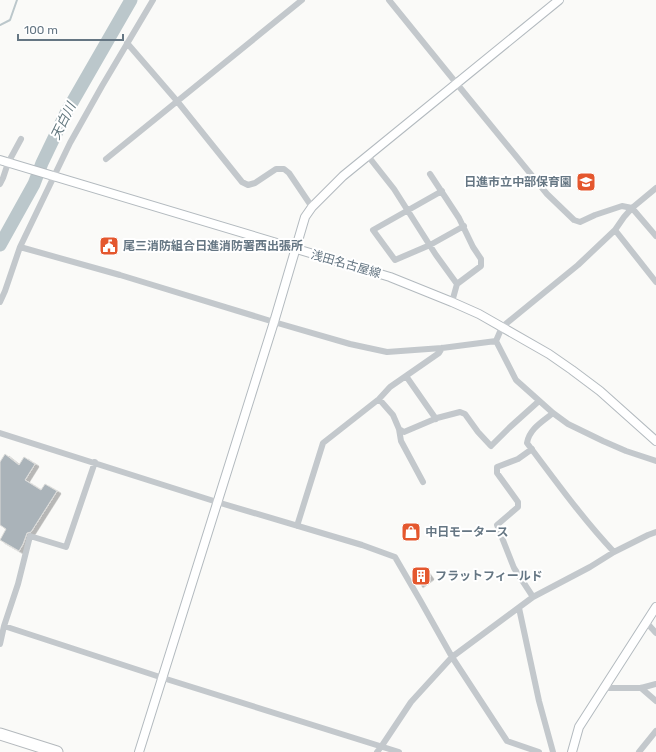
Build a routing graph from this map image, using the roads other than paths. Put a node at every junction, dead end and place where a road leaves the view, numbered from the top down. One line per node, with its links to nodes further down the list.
1 (153, 0): 5 (street)
2 (302, 0): 7 (street)
3 (389, 0): 6 (street)
4 (559, 0): 6 (street)
5 (127, 43): 7 (street); 14 (street)
6 (456, 84): 9 (street); 19 (street)
7 (177, 101): 10 (street); 18 (street)
8 (21, 139): 12 (street)
9 (368, 156): 18 (street); 20 (street)
10 (106, 159)
11 (0, 160): 12 (street, 浅田名古屋線)
12 (8, 163): 14 (street, 浅田名古屋線); 15 (street)
13 (430, 174): 17 (street)
14 (55, 177): 25 (street); 26 (street, 浅田名古屋線)
15 (0, 184)
16 (656, 188): 19 (street)
17 (442, 191): 20 (street); 21 (street)
18 (312, 206): 26 (street)
19 (632, 208): 22 (street); 23 (street)
20 (408, 211): 24 (street); 24 (street)
21 (464, 226): 24 (street); 28 (street)
22 (614, 230): 27 (street); 32 (street)
23 (656, 236)
24 (430, 245): 28 (street)
25 (20, 247): 29 (street); 31 (street)
26 (295, 249): 30 (street, 浅田名古屋線); 31 (street)
27 (656, 282)
28 (457, 284): 30 (street)
29 (0, 302)
30 (452, 302): 32 (street, 浅田名古屋線)
31 (274, 322): 34 (street); 47 (street)
32 (502, 328): 33 (street); 42 (street, 浅田名古屋線)
33 (496, 340): 34 (street); 37 (street)
34 (442, 348): 35 (street)
35 (406, 376): 36 (street); 39 (street)
36 (378, 398): 40 (street); 48 (street)
37 (539, 401): 38 (street); 39 (street)
38 (553, 413): 43 (street); 44 (street)
39 (436, 419): 40 (street)
40 (399, 429): 46 (street)
41 (0, 433): 45 (street)
42 (656, 441)
43 (532, 449): 50 (street); 51 (street)
44 (656, 461)
45 (95, 462): 47 (street); 55 (street)
46 (424, 482)
47 (217, 502): 48 (street); 59 (street)
48 (297, 526): 58 (street)
49 (656, 532): 50 (street)
50 (614, 552): 51 (street)
51 (533, 597): 53 (street)
52 (656, 606): 54 (street)
53 (519, 608): 58 (street); 72 (street)
54 (646, 622): 56 (street); 61 (street)
55 (4, 626): 57 (street); 59 (street)
56 (656, 633)
57 (0, 644)
58 (452, 657): 66 (street); 71 (street)
59 (163, 678): 66 (street); 68 (street)
60 (656, 684): 62 (street)
61 (603, 688): 62 (street); 73 (street)
62 (641, 688): 63 (street)
63 (656, 701)
64 (656, 731): 74 (street)
65 (0, 734): 67 (highway)
66 (382, 747): 69 (street); 70 (street)
67 (57, 752)
68 (139, 752)
69 (377, 752)
70 (399, 752)
71 (539, 752)
72 (553, 752)
73 (572, 752)
74 (639, 752)

